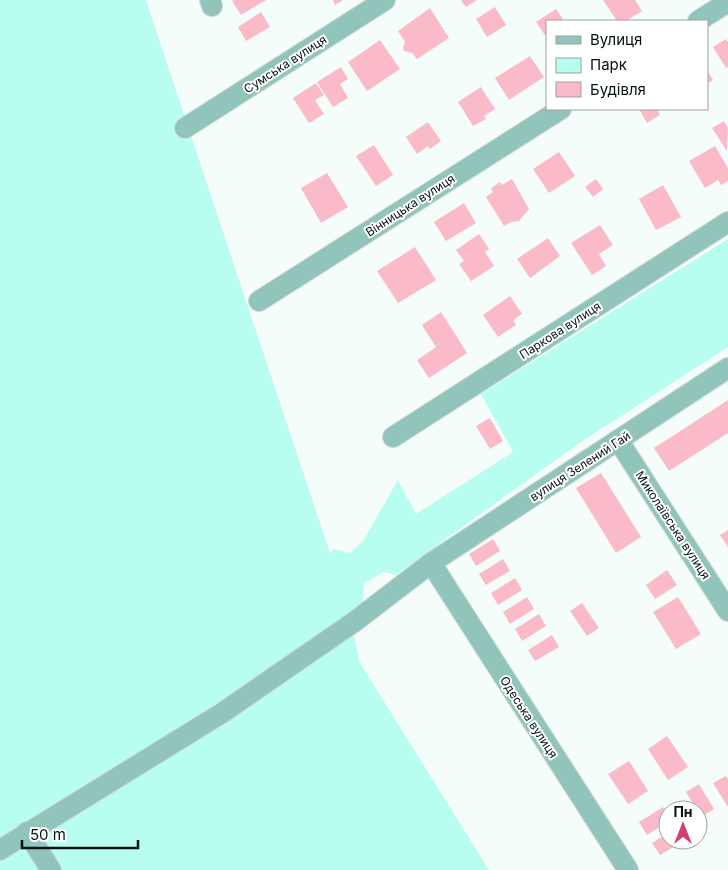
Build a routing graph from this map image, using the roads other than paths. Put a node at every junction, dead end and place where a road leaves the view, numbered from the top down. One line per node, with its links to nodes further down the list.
1 (385, 0): 5 (street, Сумська вулиця)
2 (728, 2): 3 (street)
3 (700, 20)
4 (559, 110): 7 (street, Вінницька вулиця)
5 (185, 128)
6 (728, 222): 9 (street, Паркова вулиця)
7 (259, 301)
8 (728, 368): 10 (street, вулиця Зелений Гай)
9 (393, 437)
10 (618, 440): 11 (street, вулиця Зелений Гай); 12 (street, Миколаївська вулиця)
11 (431, 563): 13 (street, вулиця Зелений Гай); 16 (street, Одеська вулиця)
12 (728, 611)
13 (27, 832): 14 (street, вулиця Зелений Гай); 15 (street)
14 (0, 850)
15 (51, 870)
16 (628, 870)

